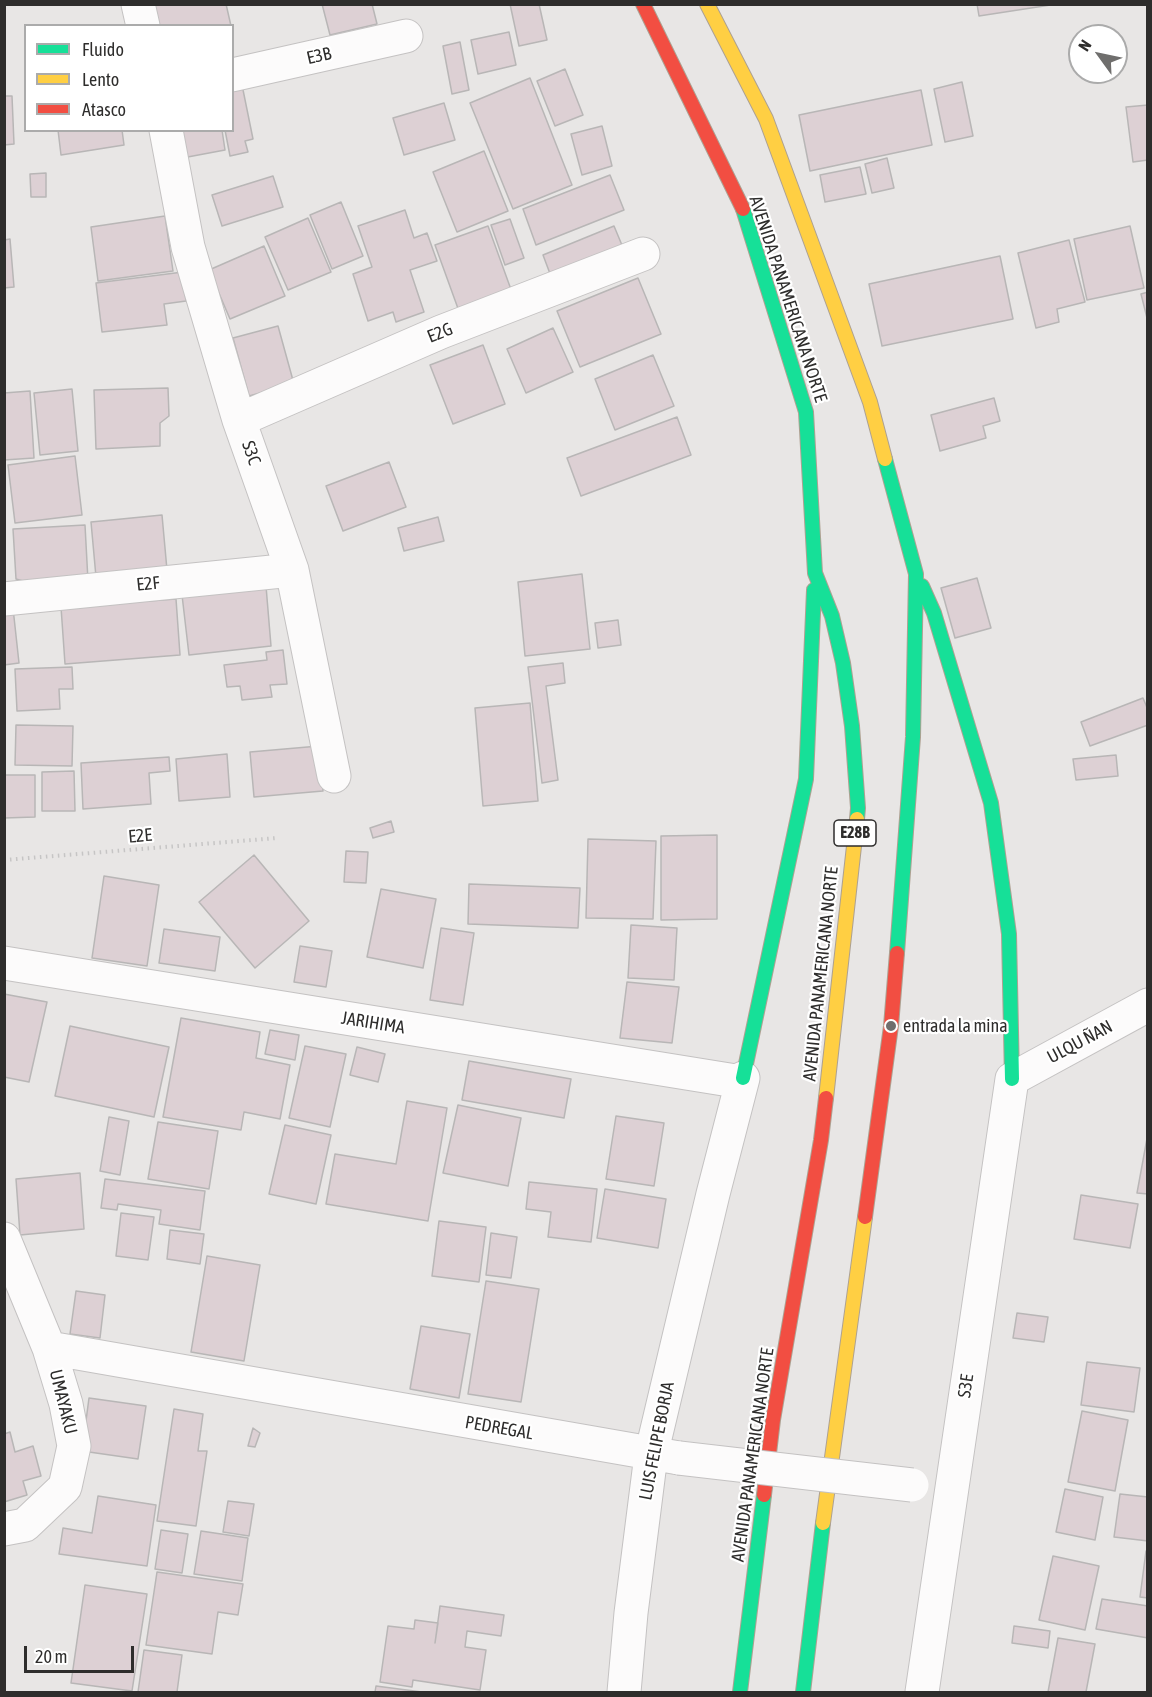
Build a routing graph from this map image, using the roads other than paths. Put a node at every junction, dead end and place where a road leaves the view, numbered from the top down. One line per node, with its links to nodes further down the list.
1 (138, 4): 4 (street)
2 (643, 4): 11 (highway, AVENIDA PANAMERICANA NORTE / E28B)
3 (707, 4): 12 (highway, AVENIDA PANAMERICANA NORTE)
4 (143, 24)
5 (406, 36): 6 (street, E3B)
6 (234, 75)
7 (166, 132): 9 (street, S3C)
8 (643, 254): 9 (street, E2G)
9 (239, 420): 10 (street, S3C)
10 (292, 570): 13 (street, E2F); 14 (street, S3C)
11 (815, 573): 18 (highway); 25 (highway, AVENIDA PANAMERICANA NORTE / E28B)
12 (916, 574): 17 (highway); 26 (highway, AVENIDA PANAMERICANA NORTE)
13 (4, 598)
14 (333, 776)
15 (4, 963): 18 (street, JARIHIMA)
16 (1148, 1005): 17 (street, ULQU ÑAN)
17 (1012, 1079): 22 (street, S3E)
18 (743, 1080): 21 (street, LUIS FELIPE BORJA)
19 (4, 1239): 20 (street, UMAYAKU)
20 (49, 1347): 21 (street, PEDREGAL); 23 (street, UMAYAKU)
21 (665, 1456): 22 (street, PEDREGAL, bridge); 24 (street, LUIS FELIPE BORJA)
22 (951, 1490): 27 (street, S3E)
23 (4, 1529)
24 (624, 1692)
25 (740, 1692)
26 (803, 1692)
27 (922, 1692)

